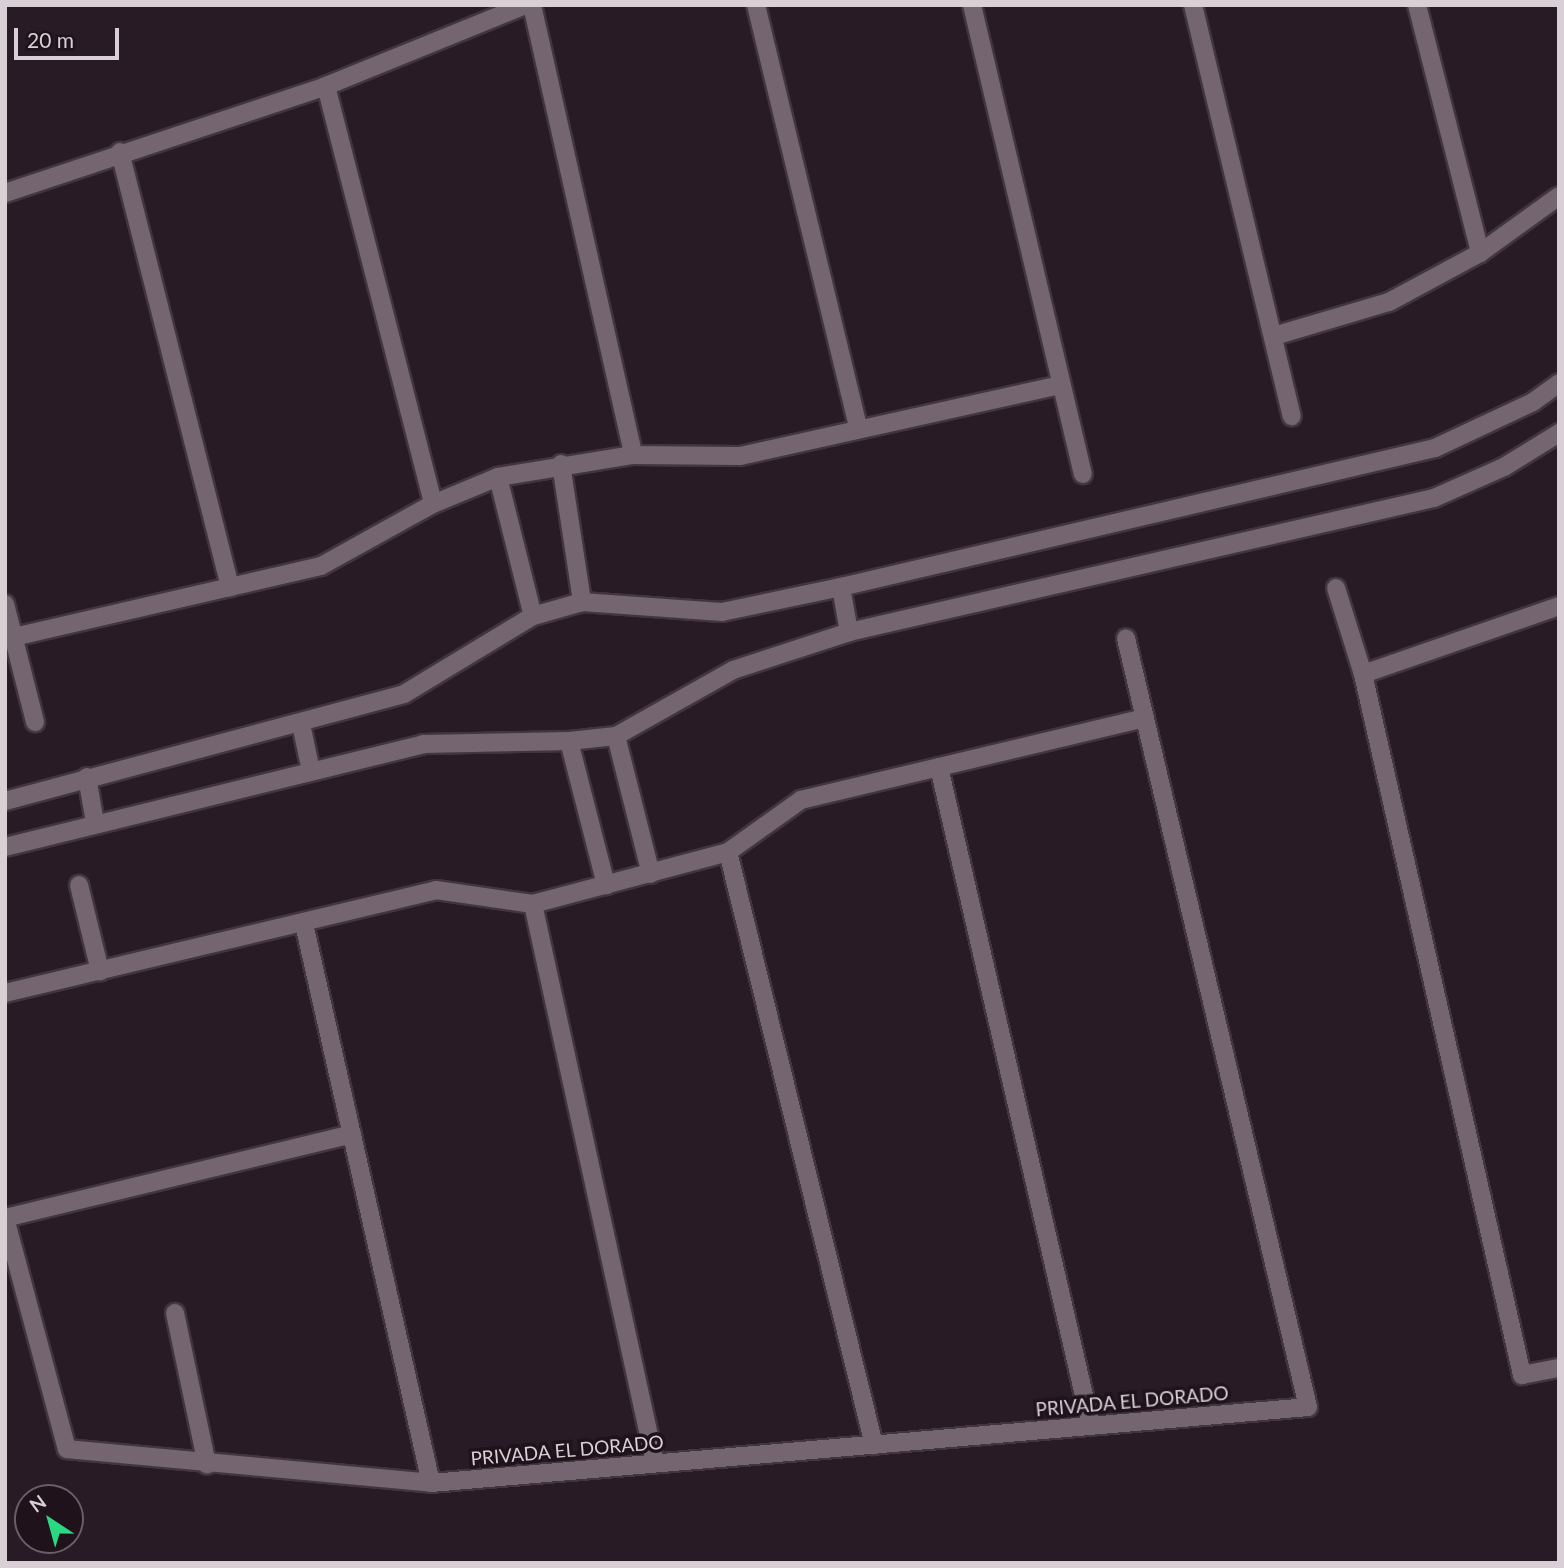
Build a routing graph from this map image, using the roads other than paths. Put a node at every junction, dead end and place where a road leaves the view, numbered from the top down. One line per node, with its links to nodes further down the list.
1 (525, 5): 7 (street)
2 (531, 5): 18 (street)
3 (756, 5): 16 (street)
4 (972, 5): 14 (street)
5 (1193, 5): 12 (street)
6 (1417, 5): 11 (street)
7 (326, 86): 8 (street); 22 (street)
8 (120, 152): 9 (street); 23 (street)
9 (5, 193)
10 (1559, 196): 11 (street)
11 (1480, 253): 12 (street)
12 (1274, 336): 15 (street)
13 (1559, 383): 24 (street)
14 (1059, 385): 16 (street); 20 (street)
15 (1293, 416)
16 (858, 427): 18 (street)
17 (1559, 433): 30 (street)
18 (633, 456): 19 (street)
19 (561, 464): 21 (street); 26 (street)
20 (1083, 474)
21 (498, 477): 22 (street); 29 (street)
22 (432, 504): 23 (street)
23 (230, 587): 31 (street)
24 (841, 587): 26 (street); 30 (street)
25 (1336, 588): 33 (street)
26 (582, 602): 29 (street)
27 (5, 604): 31 (street)
28 (1559, 606): 33 (street)
29 (533, 616): 36 (street)
30 (849, 632): 37 (street)
31 (9, 638): 35 (street)
32 (1126, 638): 34 (street)
33 (1363, 674): 56 (street)
34 (1144, 718): 39 (street); 57 (street, PRIVADA EL DORADO)
35 (35, 722)
36 (300, 723): 40 (street); 41 (street)
37 (616, 736): 38 (street); 46 (street)
38 (569, 741): 40 (street); 47 (street)
39 (939, 767): 45 (street); 57 (street)
40 (311, 771): 43 (street)
41 (88, 778): 42 (street); 43 (street)
42 (5, 801)
43 (95, 823): 44 (street)
44 (5, 848)
45 (728, 852): 46 (street); 58 (street)
46 (651, 874): 47 (street)
47 (606, 885): 49 (street)
48 (79, 886): 51 (street)
49 (533, 904): 50 (street); 59 (street)
50 (304, 924): 51 (street); 53 (street)
51 (100, 971): 52 (street)
52 (5, 993)
53 (352, 1135): 54 (street); 61 (street)
54 (5, 1218): 60 (street, PRIVADA EL DORADO)
55 (175, 1313): 60 (street)
56 (1559, 1368)
57 (1091, 1426): 58 (street, PRIVADA EL DORADO)
58 (874, 1445): 59 (street, PRIVADA EL DORADO)
59 (655, 1464): 61 (street, PRIVADA EL DORADO)
60 (207, 1465): 61 (street, PRIVADA EL DORADO)
61 (431, 1483)

